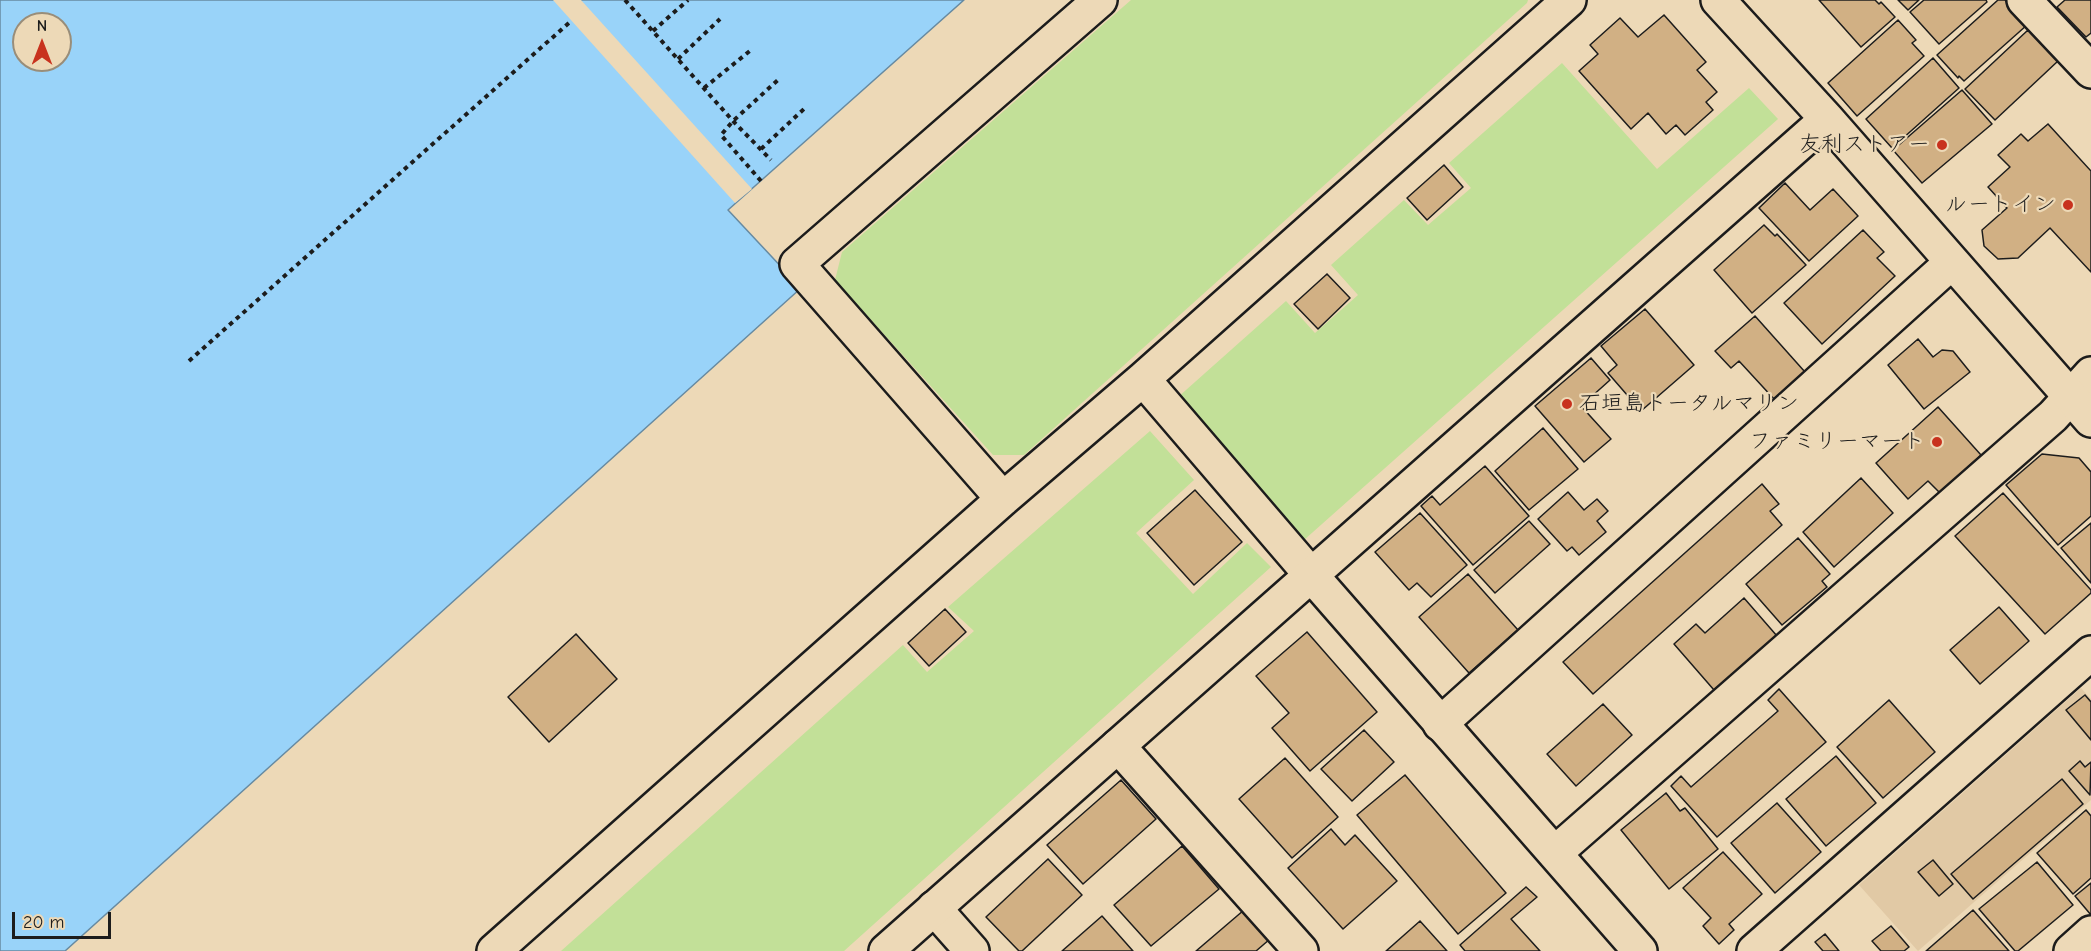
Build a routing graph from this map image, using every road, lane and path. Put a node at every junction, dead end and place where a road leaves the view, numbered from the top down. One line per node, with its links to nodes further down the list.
1 (626, 0): 9 (path)
2 (688, 0): 9 (path)
3 (1100, 0): 26 (street)
4 (1569, 0): 23 (street)
5 (1718, 0): 16 (street)
6 (2024, 0): 12 (street)
7 (720, 19): 11 (path)
8 (572, 21): 22 (path)
9 (653, 31): 11 (path)
10 (751, 50): 14 (path)
11 (678, 59): 14 (path)
12 (2091, 71)
13 (779, 79): 17 (path)
14 (704, 87): 17 (path)
15 (805, 108): 18 (path)
16 (1827, 119): 21 (street); 27 (street)
17 (733, 121): 18 (path); 20 (path)
18 (761, 149): 19 (path)
19 (771, 160)
20 (761, 181)
21 (1951, 263): 24 (street); 29 (street)
22 (189, 361)
23 (1143, 379): 26 (street); 27 (street)
24 (2080, 385): 25 (street); 31 (street)
25 (2091, 420)
26 (1003, 499): 34 (street)
27 (1312, 576): 29 (street); 30 (street)
28 (2091, 653): 39 (street)
29 (1440, 724): 31 (street)
30 (1118, 746): 32 (street); 37 (street)
31 (1555, 853): 38 (street)
32 (934, 908): 35 (street); 36 (street)
33 (2091, 933): 40 (street)
34 (494, 951)
35 (886, 951)
36 (972, 951)
37 (1301, 951)
38 (1640, 951)
39 (1754, 951)
40 (2071, 951)

